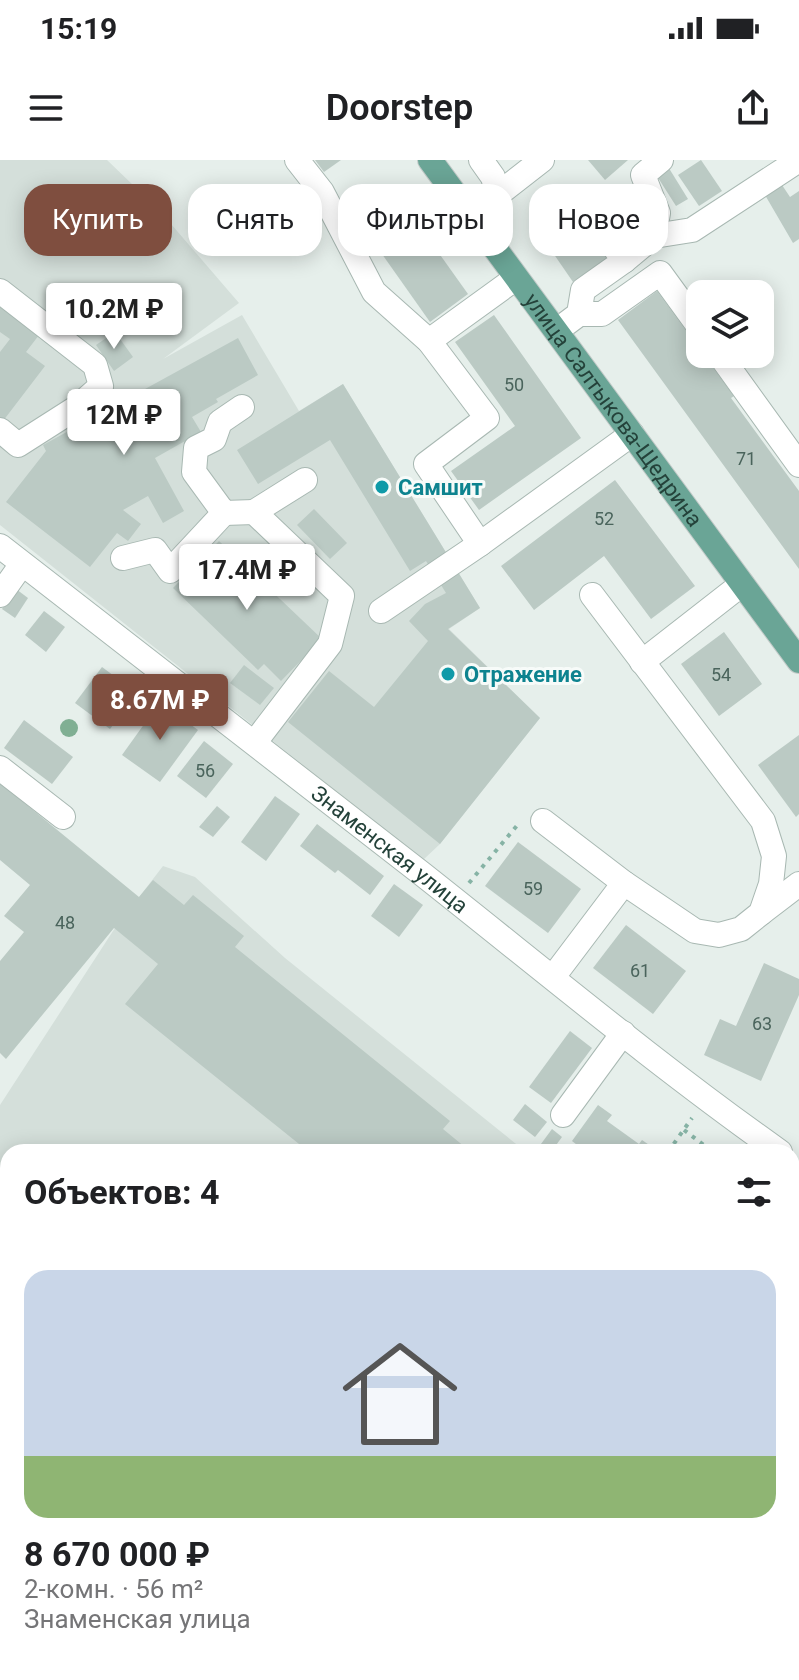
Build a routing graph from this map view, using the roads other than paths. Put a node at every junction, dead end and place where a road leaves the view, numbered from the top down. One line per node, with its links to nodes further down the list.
1 (297, 160): 21 (street)
2 (430, 160): 7 (main road, улица Салтыкова-Щедрина)
3 (481, 160): 8 (street)
4 (542, 160): 9 (street)
5 (661, 160): 10 (street)
6 (799, 160): 11 (street)
7 (447, 184)
8 (495, 184)
9 (513, 184)
10 (647, 184)
11 (668, 234)
12 (500, 256): 16 (main road, улица Салтыкова-Щедрина)
13 (621, 256): 15 (street)
14 (630, 256): 15 (street)
15 (624, 261): 19 (street)
16 (516, 278): 20 (main road, улица Салтыкова-Щедрина); 21 (street)
17 (0, 291): 24 (street)
18 (686, 309): 19 (street)
19 (579, 314): 20 (street)
20 (555, 331): 25 (main road, улица Салтыкова-Щедрина)
21 (429, 341): 30 (street)
22 (729, 368): 26 (street)
23 (242, 407): 29 (street)
24 (0, 430)
25 (632, 434): 30 (street); 34 (main road, улица Салтыкова-Щедрина)
26 (799, 465)
27 (305, 480): 28 (street)
28 (254, 512): 29 (street); 40 (street)
29 (224, 513): 32 (street)
30 (480, 544): 37 (street)
31 (0, 546): 33 (street, Знаменская улица)
32 (123, 558)
33 (22, 564): 35 (street); 40 (street, Знаменская улица)
34 (742, 584): 38 (main road, улица Салтыкова-Щедрина); 39 (street)
35 (0, 595)
36 (592, 595): 39 (street)
37 (381, 611)
38 (799, 660)
39 (642, 662): 46 (street)
40 (255, 742): 47 (street, Знаменская улица)
41 (0, 768): 42 (street)
42 (63, 817)
43 (543, 821): 44 (street)
44 (624, 883): 46 (street); 47 (street)
45 (799, 884): 46 (street)
46 (761, 913)
47 (553, 977): 48 (street, Знаменская улица)
48 (623, 1033): 49 (street); 50 (street, Знаменская улица)
49 (563, 1115)
50 (769, 1144)

